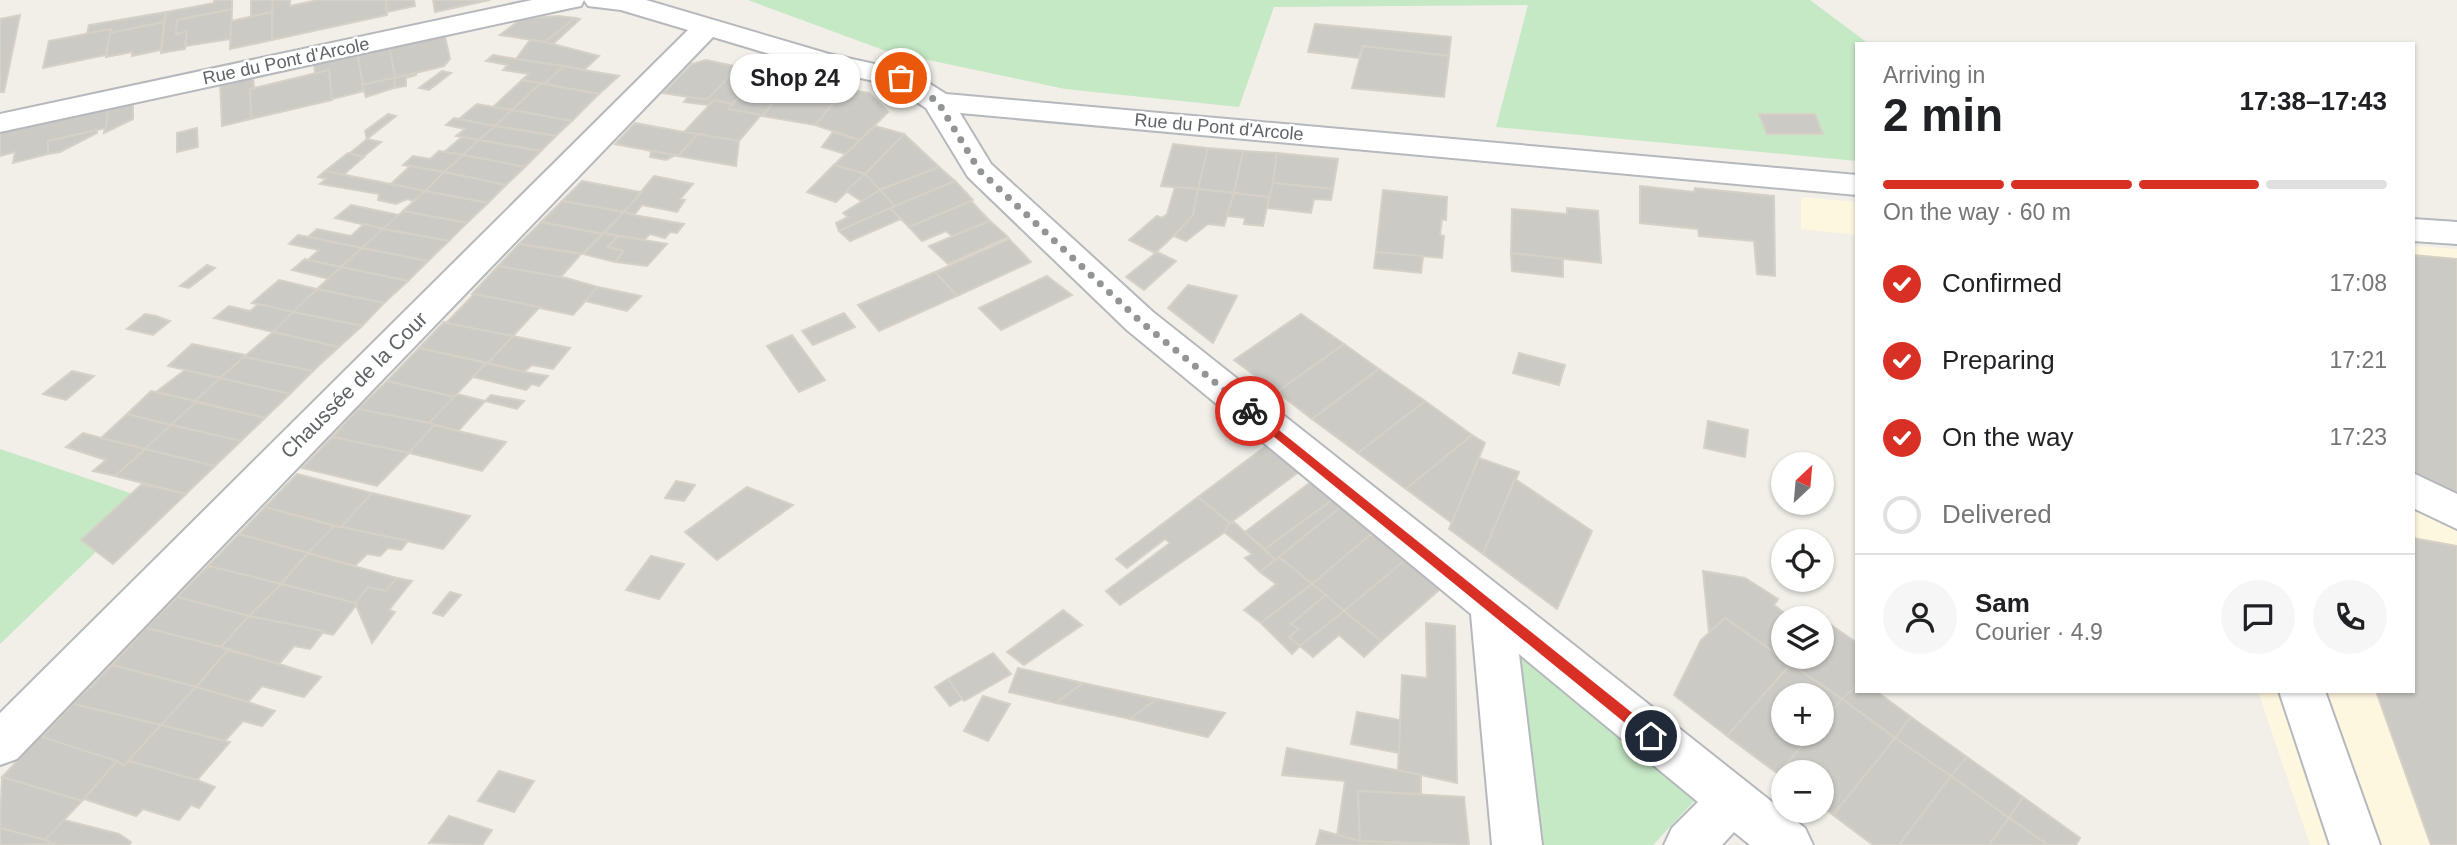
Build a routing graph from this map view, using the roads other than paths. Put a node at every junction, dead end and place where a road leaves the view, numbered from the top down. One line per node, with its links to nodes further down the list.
1 (571, 0): 5 (street, Rue du Pont d'Arcole)
2 (598, 0): 3 (street, Rue du Pont d'Arcole)
3 (707, 27): 4 (street, Rue du Pont d'Arcole); 13 (street, Chaussée de la Cour)
4 (938, 102): 6 (street, Rue du Pont d'Arcole); 11 (street)
5 (0, 123)
6 (1855, 185)
7 (2415, 230): 8 (street)
8 (2457, 233)
9 (2415, 490): 10 (street)
10 (2457, 513)
11 (1492, 608): 14 (street); 15 (street)
12 (2303, 693): 18 (street)
13 (0, 744)
14 (1731, 801): 16 (street); 17 (street)
15 (1517, 845)
16 (1689, 845)
17 (1788, 845)
18 (2354, 845)

